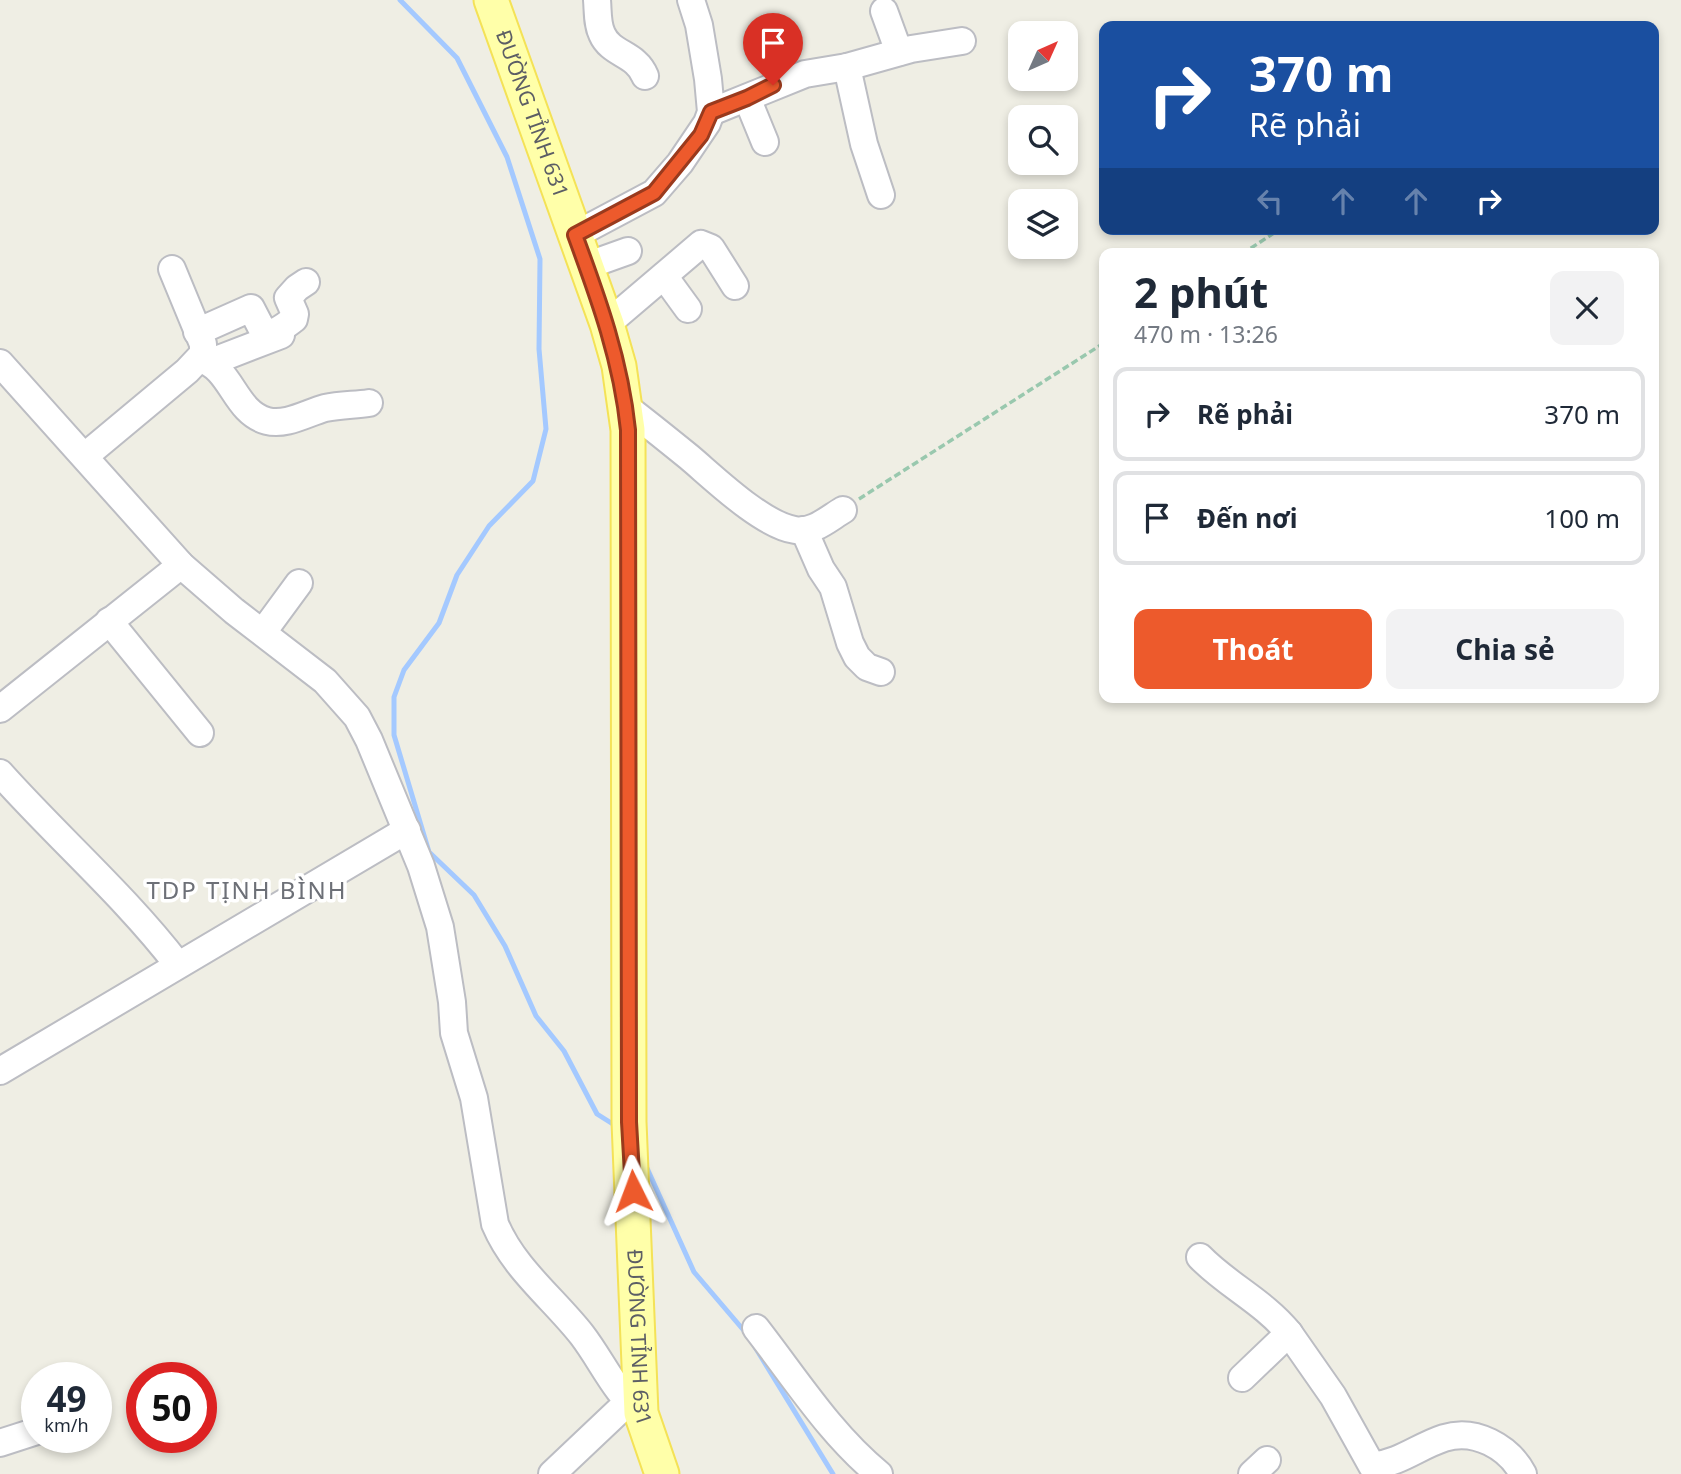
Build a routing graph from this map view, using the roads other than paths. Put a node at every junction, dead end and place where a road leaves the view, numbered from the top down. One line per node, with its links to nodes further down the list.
1 (597, 0): 8 (street)
2 (691, 0): 10 (street)
3 (494, 1): 13 (main road, ĐƯỜNG TỈNH 631)
4 (884, 11): 6 (street)
5 (962, 41): 6 (street)
6 (899, 52): 7 (street)
7 (847, 67): 9 (street); 12 (street)
8 (645, 76)
9 (747, 98): 10 (street); 11 (street)
10 (711, 112): 13 (street)
11 (765, 142)
12 (881, 195)
13 (575, 235): 15 (main road, ĐƯỜNG TỈNH 631)
14 (628, 251): 15 (street)
15 (586, 266): 21 (main road, ĐƯỜNG TỈNH 631)
16 (172, 270): 22 (street)
17 (664, 276): 19 (street); 20 (street); 21 (street)
18 (306, 282): 22 (street)
19 (736, 286)
20 (688, 309)
21 (607, 324): 27 (main road, ĐƯỜNG TỈNH 631)
22 (197, 332): 24 (street)
23 (281, 335): 24 (street)
24 (206, 361): 26 (street); 28 (street)
25 (0, 363): 28 (street)
26 (369, 403)
27 (627, 431): 30 (street); 46 (main road, ĐƯỜNG TỈNH 631)
28 (95, 448): 31 (street)
29 (843, 510): 30 (street)
30 (804, 530): 35 (street)
31 (181, 565): 33 (street); 34 (street)
32 (299, 583): 34 (street)
33 (109, 621): 36 (street); 37 (street)
34 (270, 623): 39 (street)
35 (881, 672)
36 (0, 709)
37 (200, 733)
38 (0, 773): 40 (street)
39 (407, 830): 40 (street); 46 (street)
40 (178, 965): 41 (street)
41 (0, 1071)
42 (1200, 1257): 44 (street)
43 (756, 1328): 52 (street)
44 (1289, 1333): 45 (street); 49 (street)
45 (1242, 1378)
46 (622, 1413): 50 (street); 51 (main road, ĐƯỜNG TỈNH 631)
47 (21, 1436): 48 (street)
48 (0, 1443)
49 (1367, 1470): 53 (street)
50 (552, 1474)
51 (662, 1474)
52 (879, 1474)
53 (1523, 1474)

